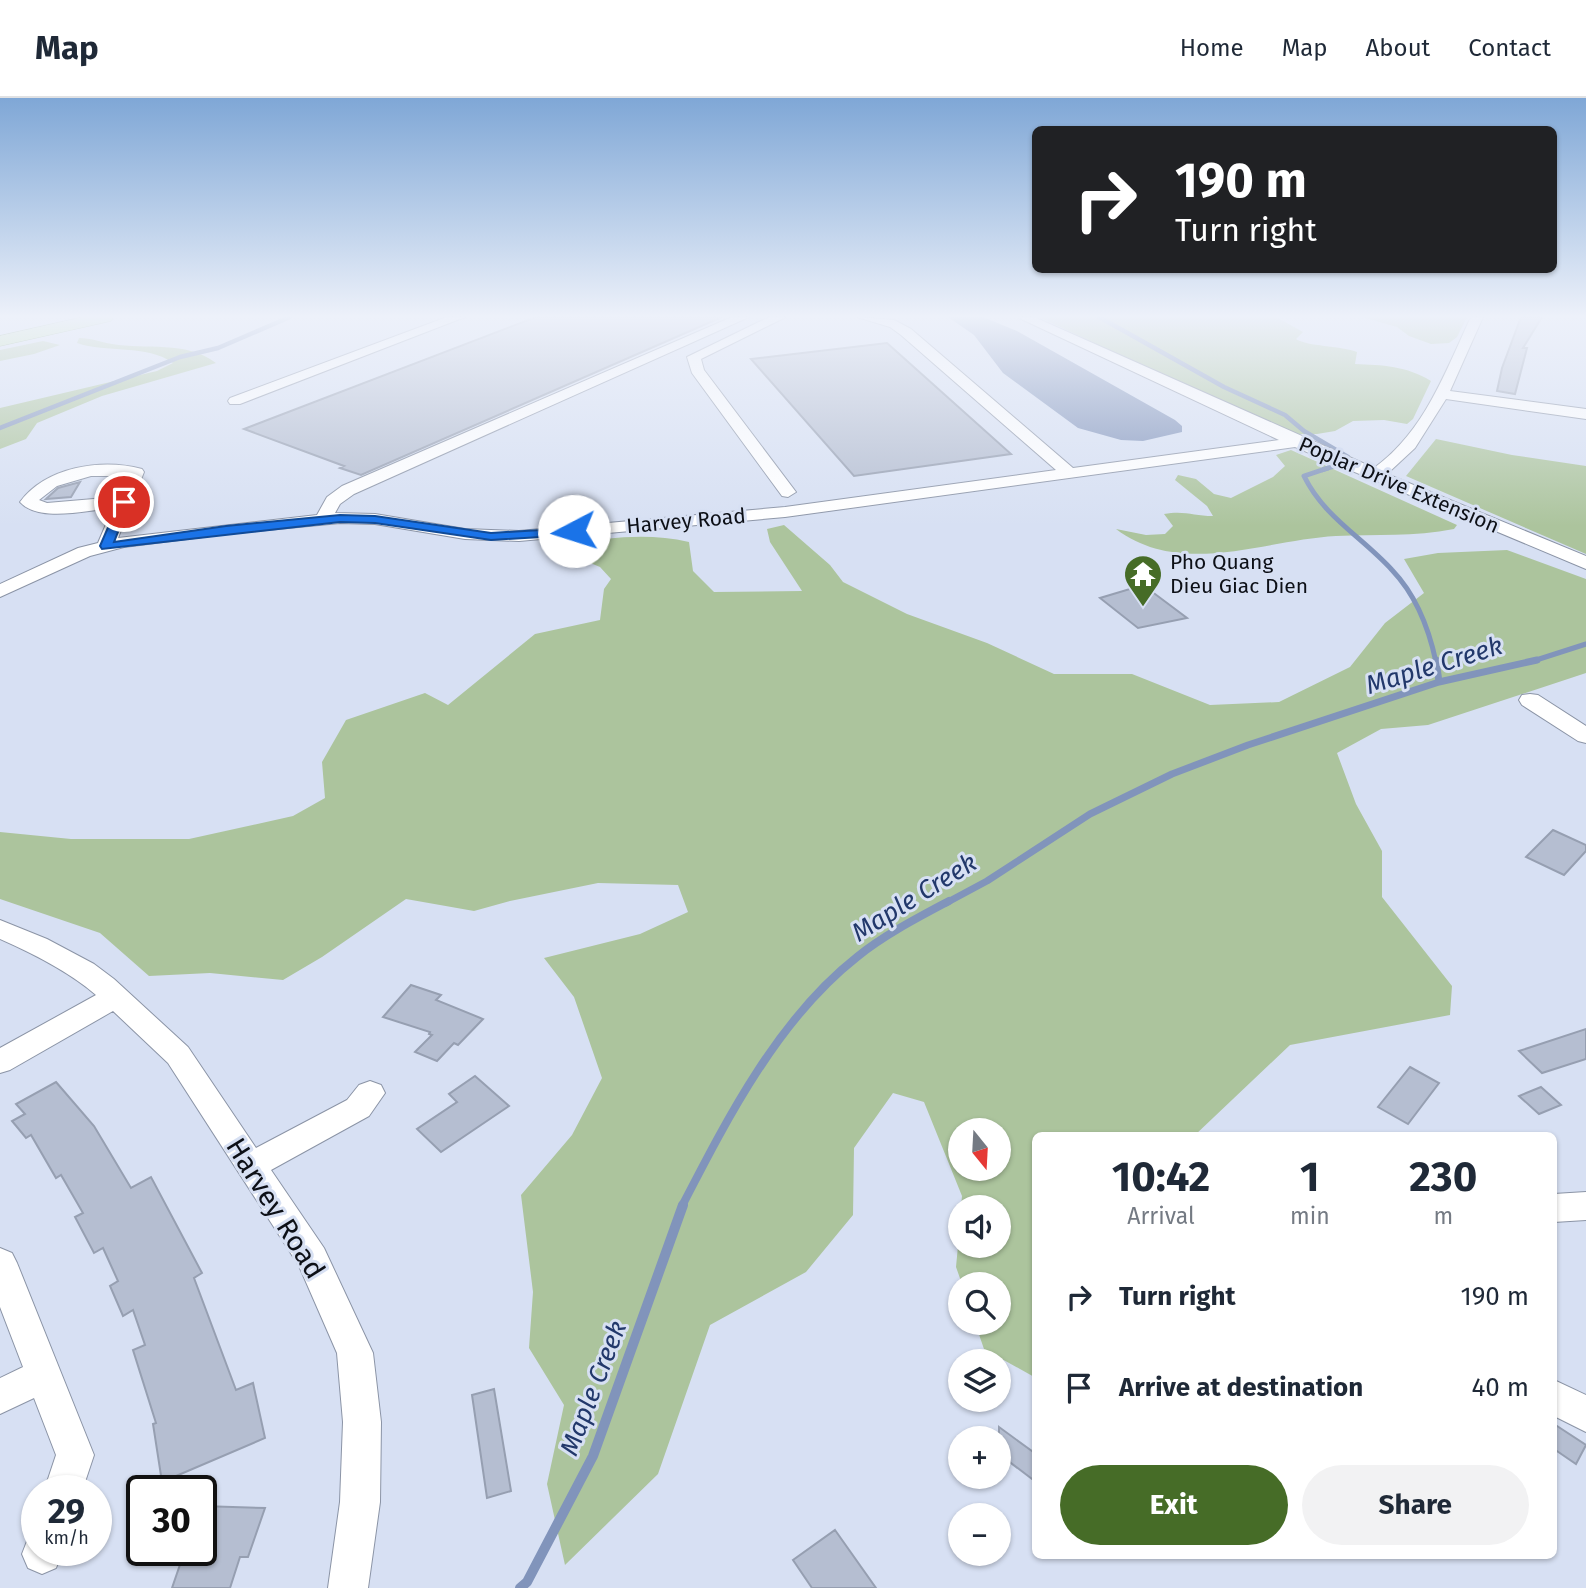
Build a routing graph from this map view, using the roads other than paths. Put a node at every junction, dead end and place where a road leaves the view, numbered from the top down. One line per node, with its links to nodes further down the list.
1 (273, 387): 8 (street)
2 (584, 387): 15 (street)
3 (709, 387): 13 (street)
4 (969, 387): 11 (street)
5 (1175, 387): 10 (street, Poplar Drive Extension)
6 (1444, 387): 7 (street)
7 (1440, 394): 9 (street); 12 (street)
8 (234, 401)
9 (1586, 414)
10 (1297, 442): 11 (street, Harvey Road); 12 (street, Poplar Drive Extension)
11 (1068, 472): 15 (street, Harvey Road)
12 (1375, 475): 17 (street, Poplar Drive Extension)
13 (788, 492)
14 (124, 502): 14 (street); 16 (street)
15 (323, 519): 16 (street, Harvey Road)
16 (106, 546): 18 (street, Harvey Road)
17 (1586, 563)
18 (0, 591)
19 (1530, 700): 20 (street)
20 (1586, 736)
21 (0, 929): 22 (street, Harvey Road)
22 (115, 997): 23 (street); 25 (street, Harvey Road)
23 (0, 1062)
24 (370, 1093): 25 (street)
25 (250, 1166): 34 (street, Harvey Road)
26 (1586, 1206): 27 (street)
27 (1557, 1208)
28 (0, 1263): 29 (street)
29 (44, 1375): 30 (street); 33 (street)
30 (0, 1397)
31 (1557, 1399): 32 (street)
32 (1586, 1414)
33 (68, 1475)
34 (348, 1588)

